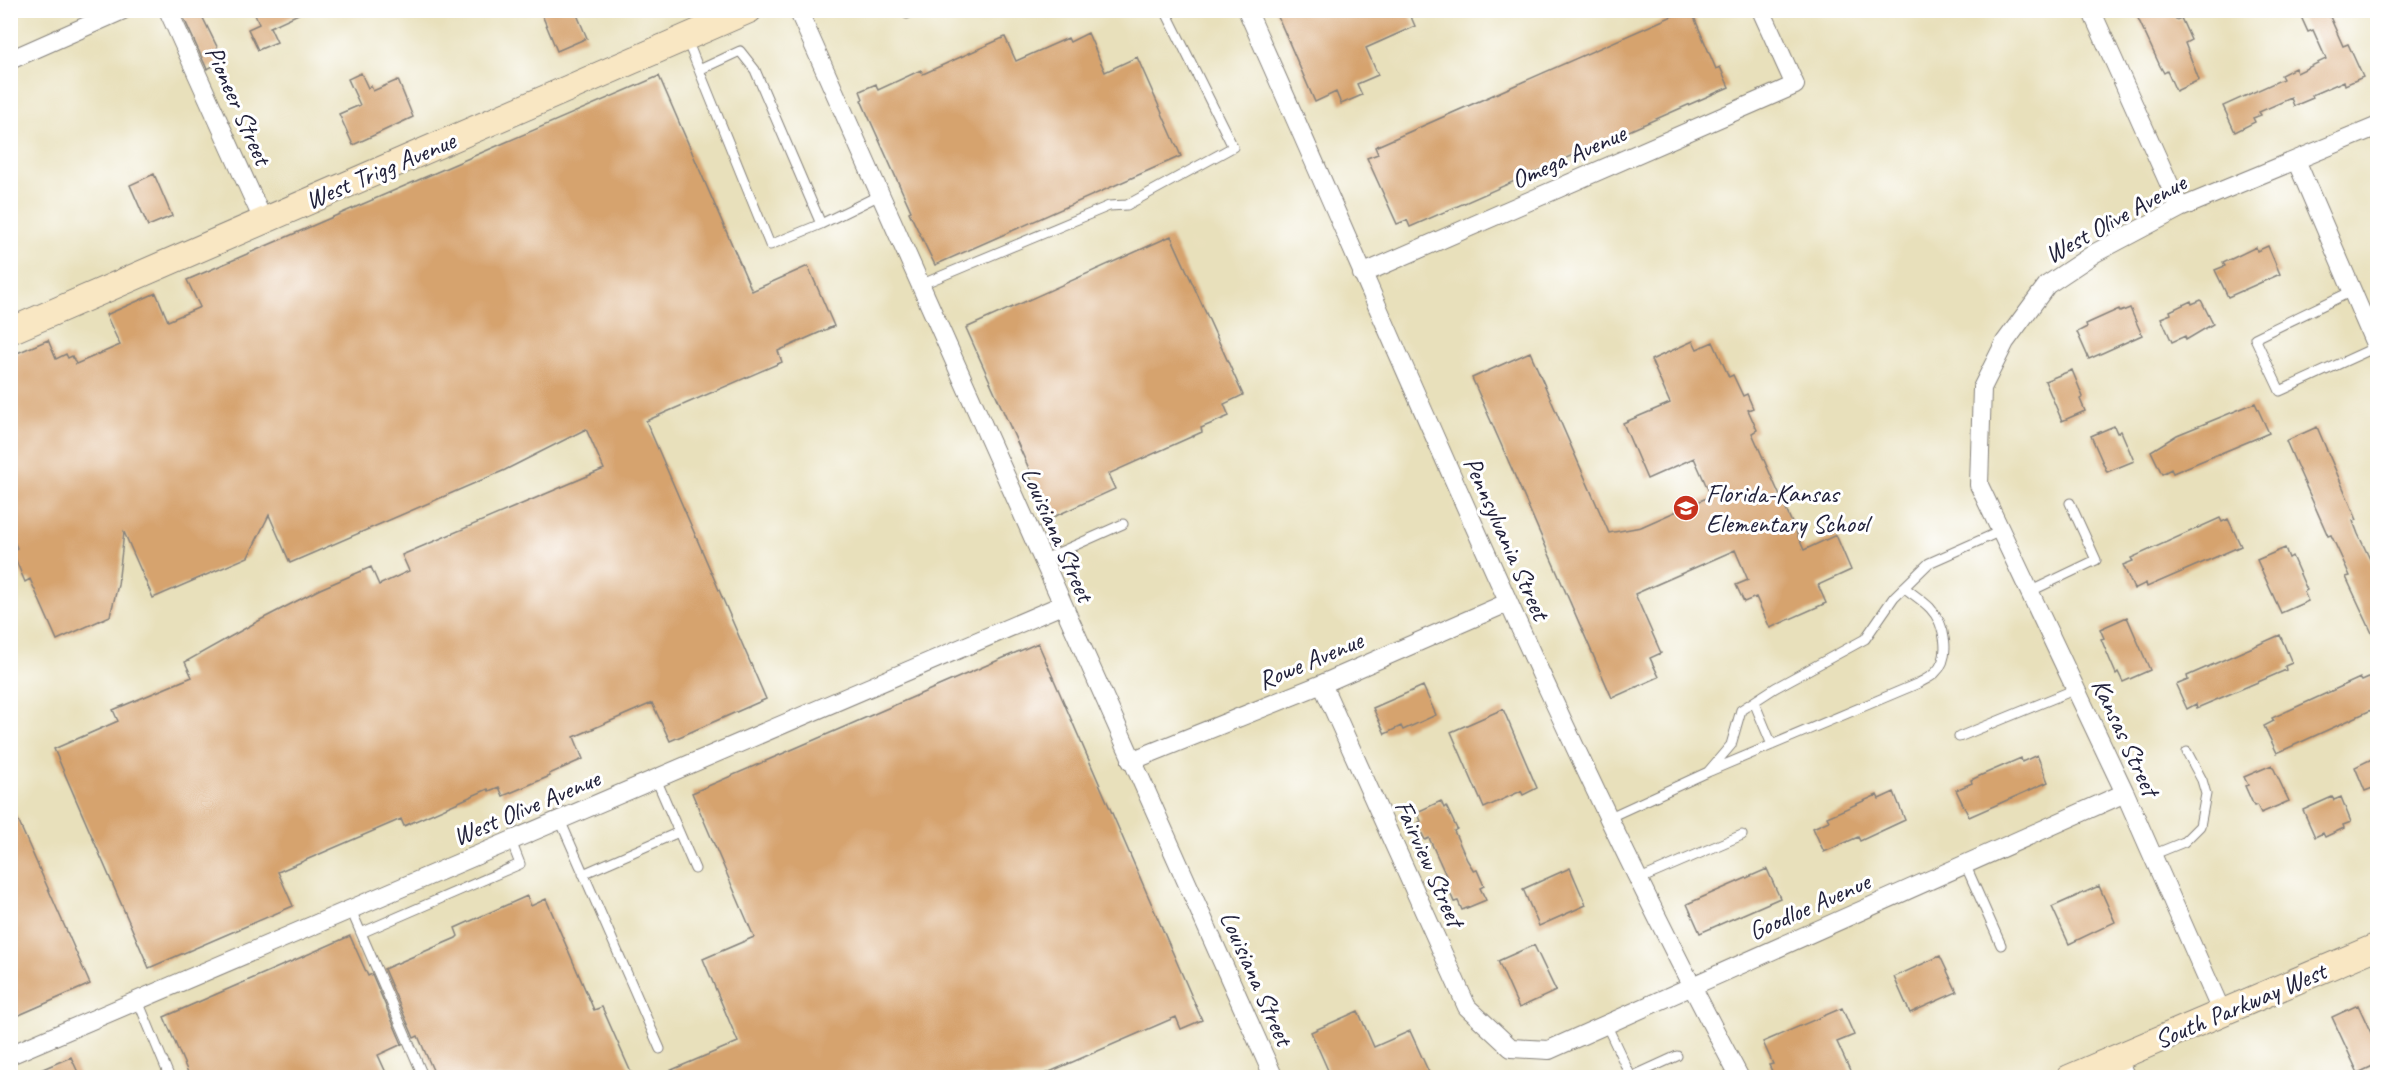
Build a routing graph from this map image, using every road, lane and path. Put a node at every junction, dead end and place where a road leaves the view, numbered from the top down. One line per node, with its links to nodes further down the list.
1 (123, 10): 12 (street)
2 (168, 10): 18 (street, Pioneer Street)
3 (749, 10): 11 (street, West Trigg Avenue)
4 (798, 10): 16 (street, Louisiana Street)
5 (906, 10): 6 (lane)
6 (915, 10)
7 (1165, 10): 21 (lane)
8 (1247, 10): 20 (street, Pennsylvania Street)
9 (1761, 10): 20 (street, Omega Avenue)
10 (2091, 10): 17 (street)
11 (686, 38): 13 (lane); 18 (street, West Trigg Avenue)
12 (10, 60)
13 (699, 70): 19 (lane); 19 (lane)
14 (2378, 126): 15 (street, West Olive Avenue)
15 (2296, 160): 17 (street, West Olive Avenue); 22 (street)
16 (880, 195): 19 (lane); 21 (street, Louisiana Street)
17 (2180, 208): 25 (street, West Olive Avenue)
18 (262, 220): 23 (street, West Trigg Avenue)
19 (821, 224)
20 (1362, 274): 32 (street, Pennsylvania Street)
21 (920, 285): 29 (street, Louisiana Street)
22 (2352, 291): 24 (street); 24 (lane)
23 (10, 331)
24 (2377, 349)
25 (1979, 485): 28 (street, Kansas Street)
26 (2070, 503): 31 (lane)
27 (1123, 525): 29 (lane)
28 (2001, 531): 30 (lane); 31 (street, Kansas Street)
29 (1042, 560): 33 (street, Louisiana Street)
30 (1904, 587): 36 (lane); 38 (lane)
31 (2030, 592): 35 (street, Kansas Street)
32 (1507, 603): 34 (street, Rowe Avenue); 44 (street, Pennsylvania Street)
33 (1062, 605): 40 (street, Louisiana Street); 42 (street, West Olive Avenue)
34 (1322, 684): 40 (street, Rowe Avenue); 62 (street, Fairview Street)
35 (2076, 689): 37 (lane); 43 (street, Kansas Street)
36 (1754, 702): 38 (lane); 41 (lane)
37 (1959, 736)
38 (1772, 745): 41 (lane)
39 (2187, 752): 49 (lane)
40 (1131, 761): 69 (street, Louisiana Street)
41 (1708, 772): 44 (lane)
42 (656, 779): 45 (street, West Olive Avenue); 46 (lane)
43 (2125, 793): 49 (street, Kansas Street); 50 (street, Goodloe Avenue)
44 (1610, 817): 53 (street, Pennsylvania Street)
45 (560, 820): 48 (street, West Olive Avenue); 52 (lane)
46 (679, 832): 51 (lane); 52 (lane)
47 (1742, 835): 53 (lane)
48 (511, 841): 54 (street, West Olive Avenue); 55 (lane)
49 (2152, 855): 60 (street, Kansas Street)
50 (1965, 864): 56 (lane); 58 (street, Goodloe Avenue)
51 (695, 869)
52 (583, 874): 63 (lane)
53 (1640, 879): 58 (street, Pennsylvania Street)
54 (351, 910): 55 (lane); 59 (street, West Olive Avenue)
55 (361, 933): 68 (lane)
56 (2001, 945)
57 (2378, 946): 60 (street, South Parkway West)
58 (1691, 986): 61 (street, Goodloe Avenue); 70 (street, Pennsylvania Street)
59 (138, 1001): 64 (street, West Olive Avenue); 67 (lane)
60 (2223, 1013): 66 (street, South Parkway West)
61 (1606, 1024): 62 (street, Goodloe Avenue); 65 (lane)
62 (1511, 1048)
63 (660, 1049)
64 (10, 1055)
65 (1677, 1056)
66 (2121, 1067): 71 (street, South Parkway West)
67 (170, 1077)
68 (424, 1077)
69 (1274, 1077)
70 (1740, 1077)
71 (2069, 1077)

